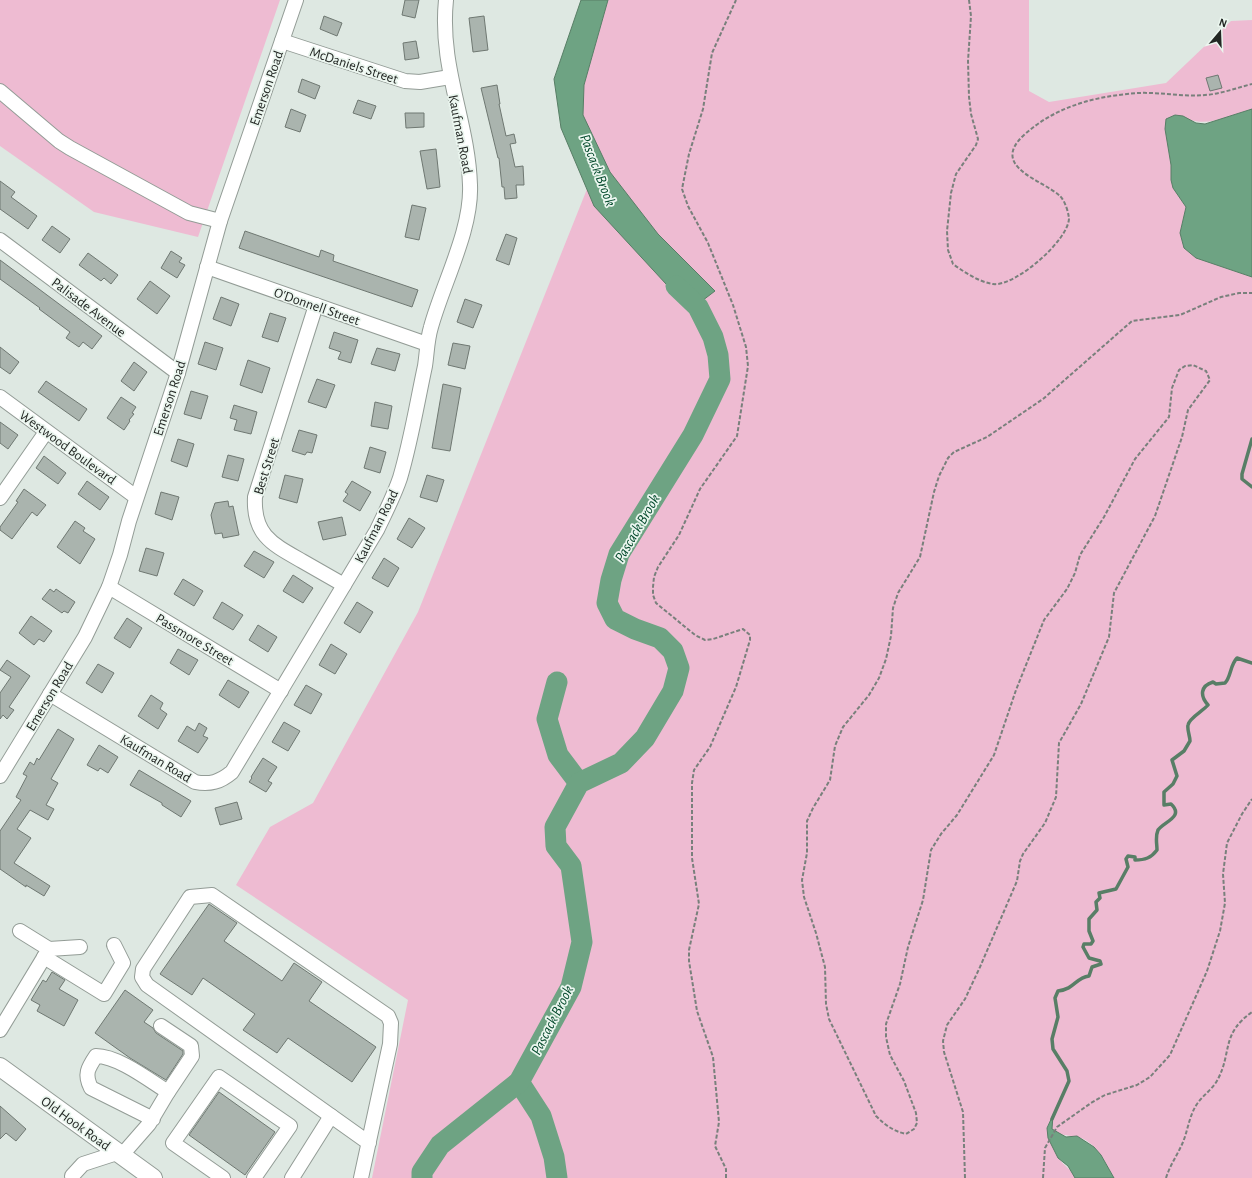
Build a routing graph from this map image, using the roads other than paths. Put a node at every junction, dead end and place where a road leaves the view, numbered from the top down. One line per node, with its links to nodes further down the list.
1 (296, 0): 3 (street, Emerson Road)
2 (446, 0): 4 (street, Kaufman Road)
3 (282, 41): 4 (street, McDaniels Street); 6 (street, Emerson Road)
4 (450, 76): 10 (street, Kaufman Road)
5 (0, 90): 6 (street)
6 (220, 221): 8 (street, Emerson Road)
7 (0, 240): 11 (street, Palisade Avenue)
8 (207, 267): 9 (street, O'Donnell Street); 11 (street, Emerson Road)
9 (316, 305): 10 (street, O'Donnell Street); 16 (street, Best Street)
10 (428, 344): 16 (street, Kaufman Road)
11 (178, 373): 14 (street, Emerson Road)
12 (0, 397): 13 (street, Westwood Boulevard)
13 (46, 432): 14 (street, Westwood Boulevard); 15 (street)
14 (136, 497): 17 (street, Emerson Road)
15 (0, 498)
16 (344, 585): 18 (street, Kaufman Road)
17 (109, 587): 18 (street, Passmore Street); 19 (street, Emerson Road)
18 (281, 691): 19 (street, Kaufman Road)
19 (50, 694): 20 (street, Emerson Road)
20 (0, 776)
21 (20, 931): 24 (street)
22 (114, 946): 24 (street)
23 (80, 947): 24 (street)
24 (46, 953): 26 (street)
25 (161, 1026): 28 (street)
26 (0, 1030)
27 (0, 1067): 32 (main road, Old Hook Road)
28 (168, 1092): 30 (street); 30 (street)
29 (331, 1116): 31 (street); 31 (street); 37 (street)
30 (153, 1118): 32 (street)
31 (369, 1143): 38 (street)
32 (119, 1154): 33 (street); 34 (main road, Old Hook Road)
33 (72, 1176)
34 (153, 1178)
35 (223, 1178): 36 (street)
36 (254, 1178)
37 (292, 1178)
38 (361, 1178)

